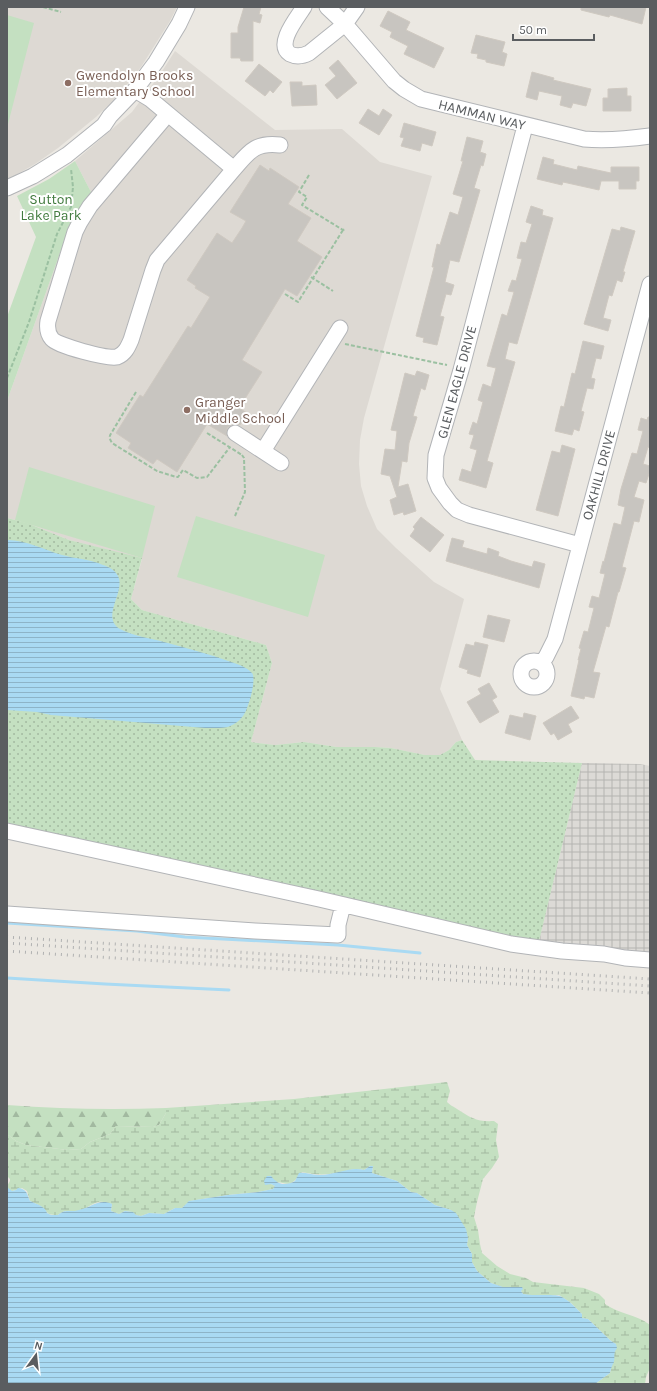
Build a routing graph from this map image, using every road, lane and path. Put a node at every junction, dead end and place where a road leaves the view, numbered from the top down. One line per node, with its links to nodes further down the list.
1 (43, 7): 6 (path)
2 (188, 7): 8 (street)
3 (304, 7): 7 (street)
4 (327, 7): 7 (street, HAMMAN WAY)
5 (357, 7): 7 (street)
6 (61, 12)
7 (345, 24): 10 (street, HAMMAN WAY)
8 (135, 90): 9 (street); 16 (street)
9 (168, 114): 14 (street); 14 (street)
10 (526, 126): 11 (street, HAMMAN WAY); 36 (street, GLEN EAGLE DRIVE)
11 (650, 136)
12 (280, 145): 14 (street)
13 (71, 169): 26 (path)
14 (234, 169)
15 (309, 175): 18 (path)
16 (7, 188)
17 (346, 229): 18 (path)
18 (343, 230): 19 (path)
19 (312, 278): 21 (path); 22 (path)
20 (650, 284): 36 (street, OAKHILL DRIVE)
21 (333, 291)
22 (285, 294)
23 (340, 328): 31 (street)
24 (341, 343): 25 (path)
25 (447, 365)
26 (7, 378)
27 (136, 392): 30 (path)
28 (208, 433): 30 (path)
29 (235, 433): 31 (street)
30 (230, 447): 33 (path)
31 (263, 451): 34 (street)
32 (244, 452): 33 (path)
33 (242, 455): 35 (path)
34 (281, 463)
35 (235, 516)
36 (580, 545): 37 (street, OAKHILL DRIVE)
37 (540, 663)
38 (7, 831): 39 (street)
39 (343, 904): 40 (street); 41 (street)
40 (7, 914)
41 (650, 960)

